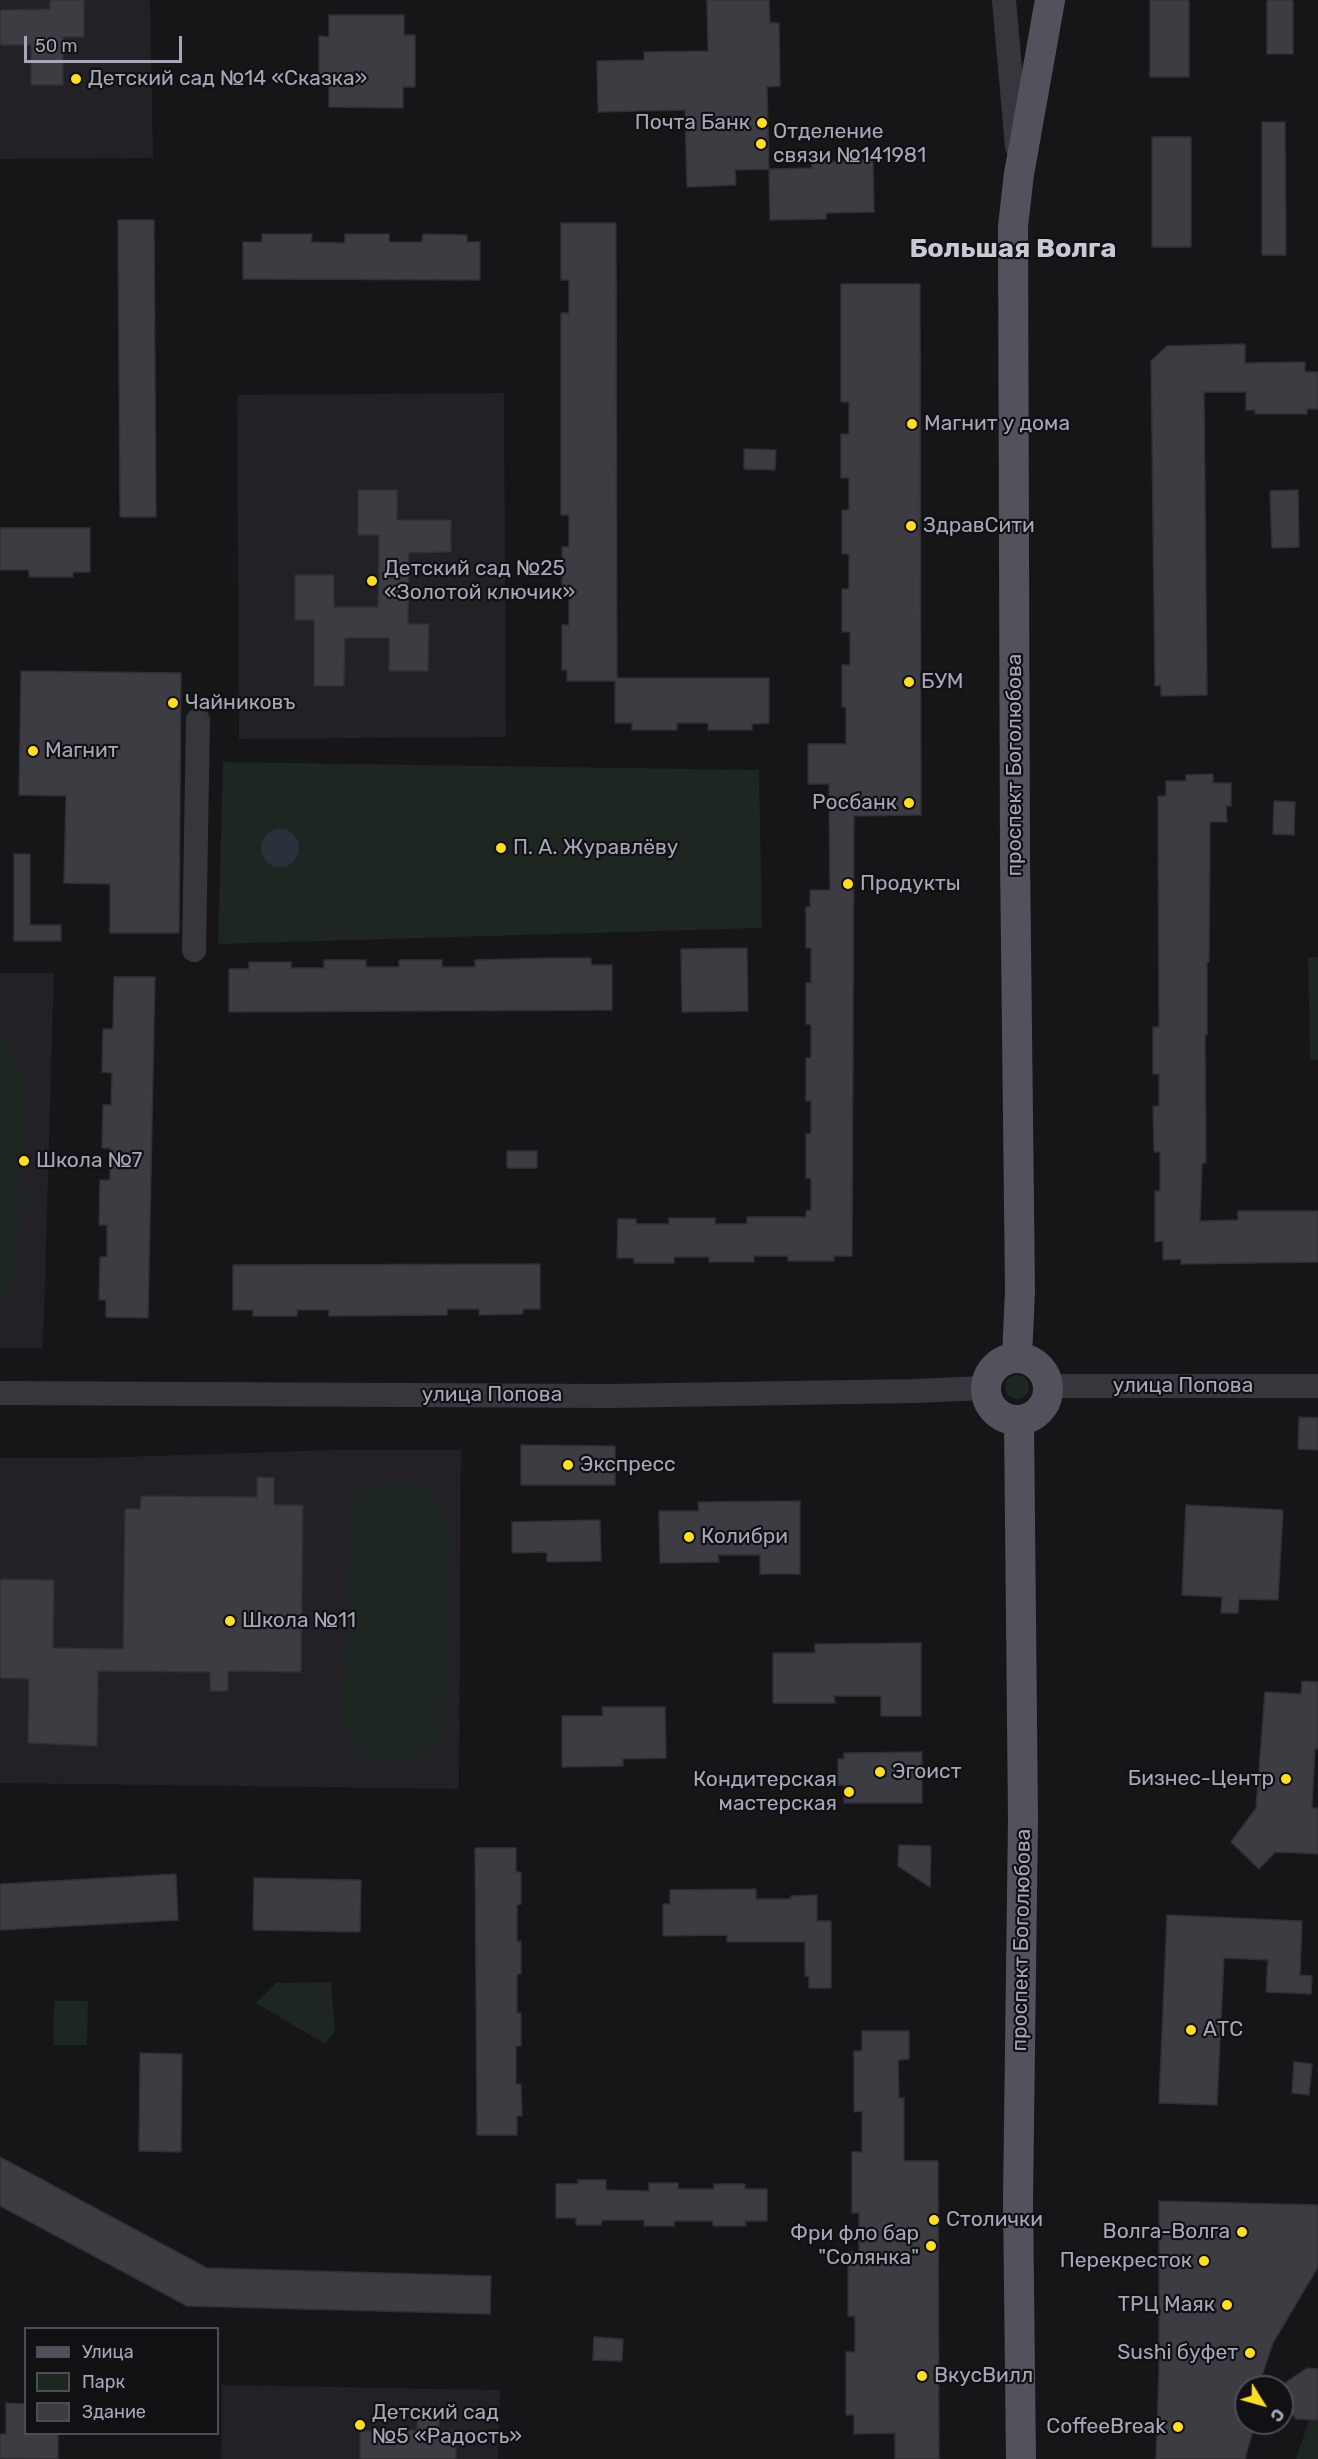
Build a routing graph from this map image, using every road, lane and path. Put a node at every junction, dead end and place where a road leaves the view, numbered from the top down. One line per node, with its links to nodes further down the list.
1 (1004, 0): 3 (street, проспект Боголюбова)
2 (1050, 0): 3 (main road, проспект Боголюбова)
3 (1019, 174): 6 (main road, проспект Боголюбова)
4 (198, 720): 5 (street)
5 (194, 950)
6 (1017, 1357): 7 (main road); 9 (main road)
7 (1048, 1386): 8 (street, улица Попова); 11 (main road)
8 (1318, 1386)
9 (985, 1388): 10 (street, улица Попова); 11 (main road)
10 (0, 1393)
11 (1019, 1421): 12 (main road, проспект Боголюбова)
12 (1021, 2459)

